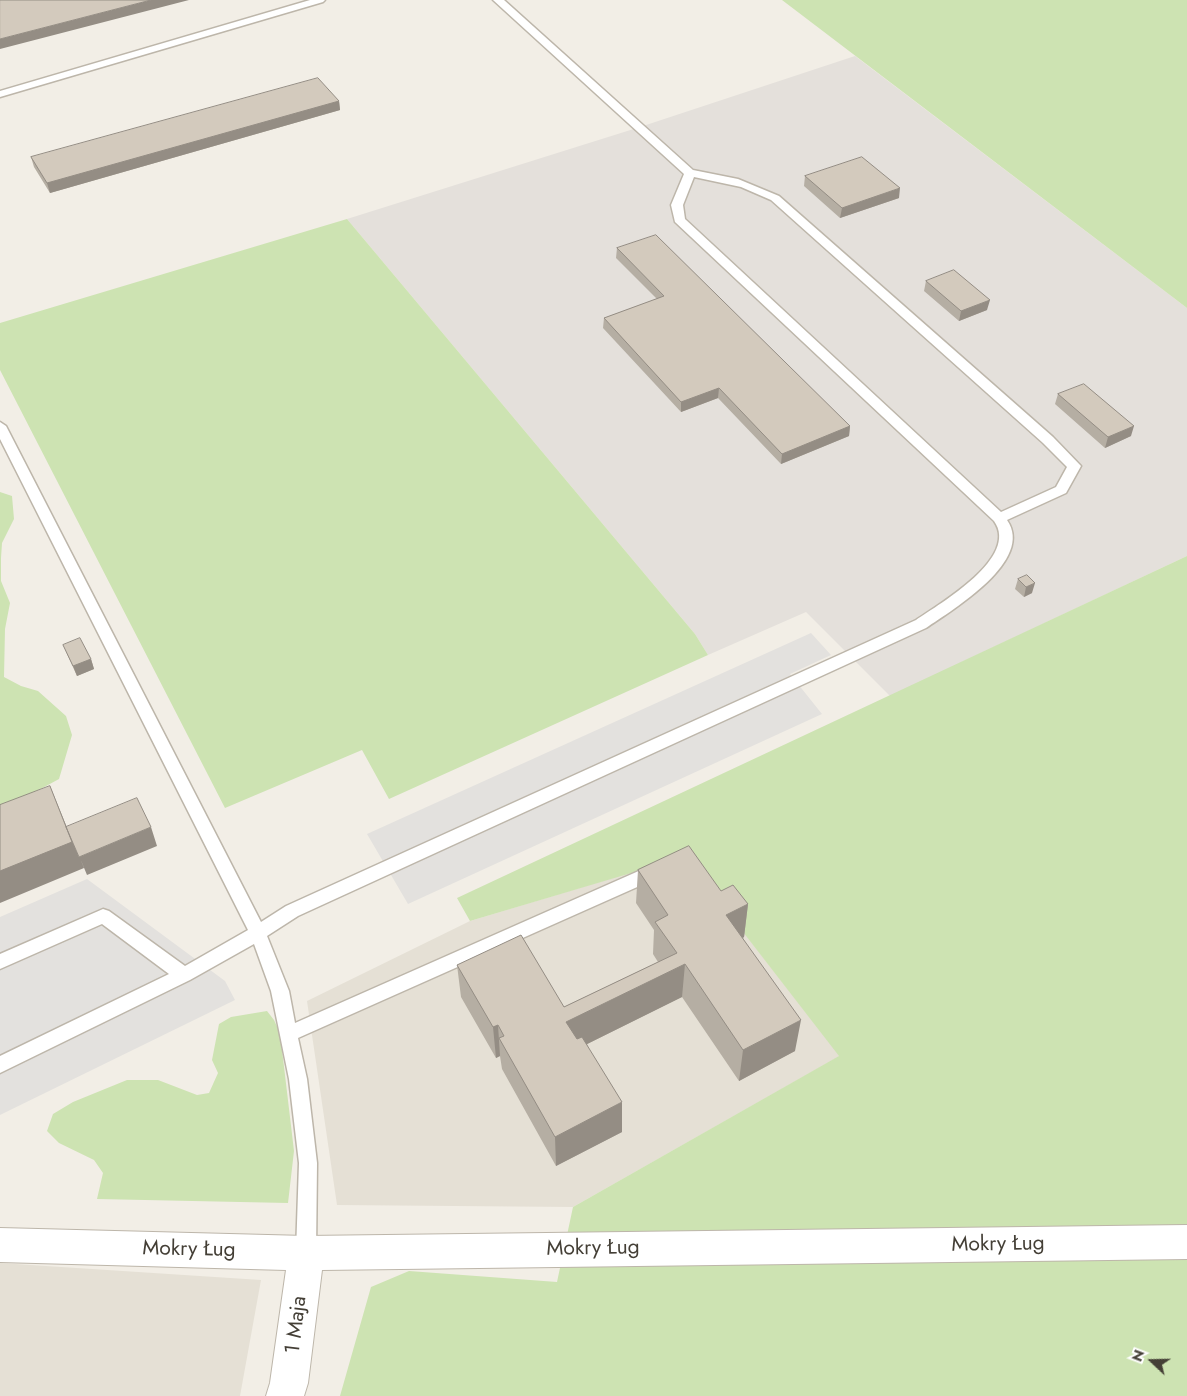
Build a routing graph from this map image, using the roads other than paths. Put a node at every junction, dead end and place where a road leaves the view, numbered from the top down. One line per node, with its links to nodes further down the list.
1 (282, 0): 4 (lane)
2 (320, 0): 4 (lane)
3 (498, 0): 6 (lane)
4 (290, 8): 5 (lane)
5 (0, 94)
6 (690, 173): 8 (lane); 8 (lane)
7 (0, 426): 10 (lane)
8 (999, 518): 10 (lane)
9 (664, 868): 13 (lane)
10 (258, 933): 12 (lane); 13 (lane)
11 (0, 962): 12 (lane)
12 (184, 975): 14 (lane)
13 (289, 1034): 17 (lane)
14 (0, 1065)
15 (1187, 1242): 17 (street, Mokry Ług)
16 (0, 1245): 17 (street, Mokry Ług)
17 (306, 1253): 18 (street, 1 Maja)
18 (285, 1396)

